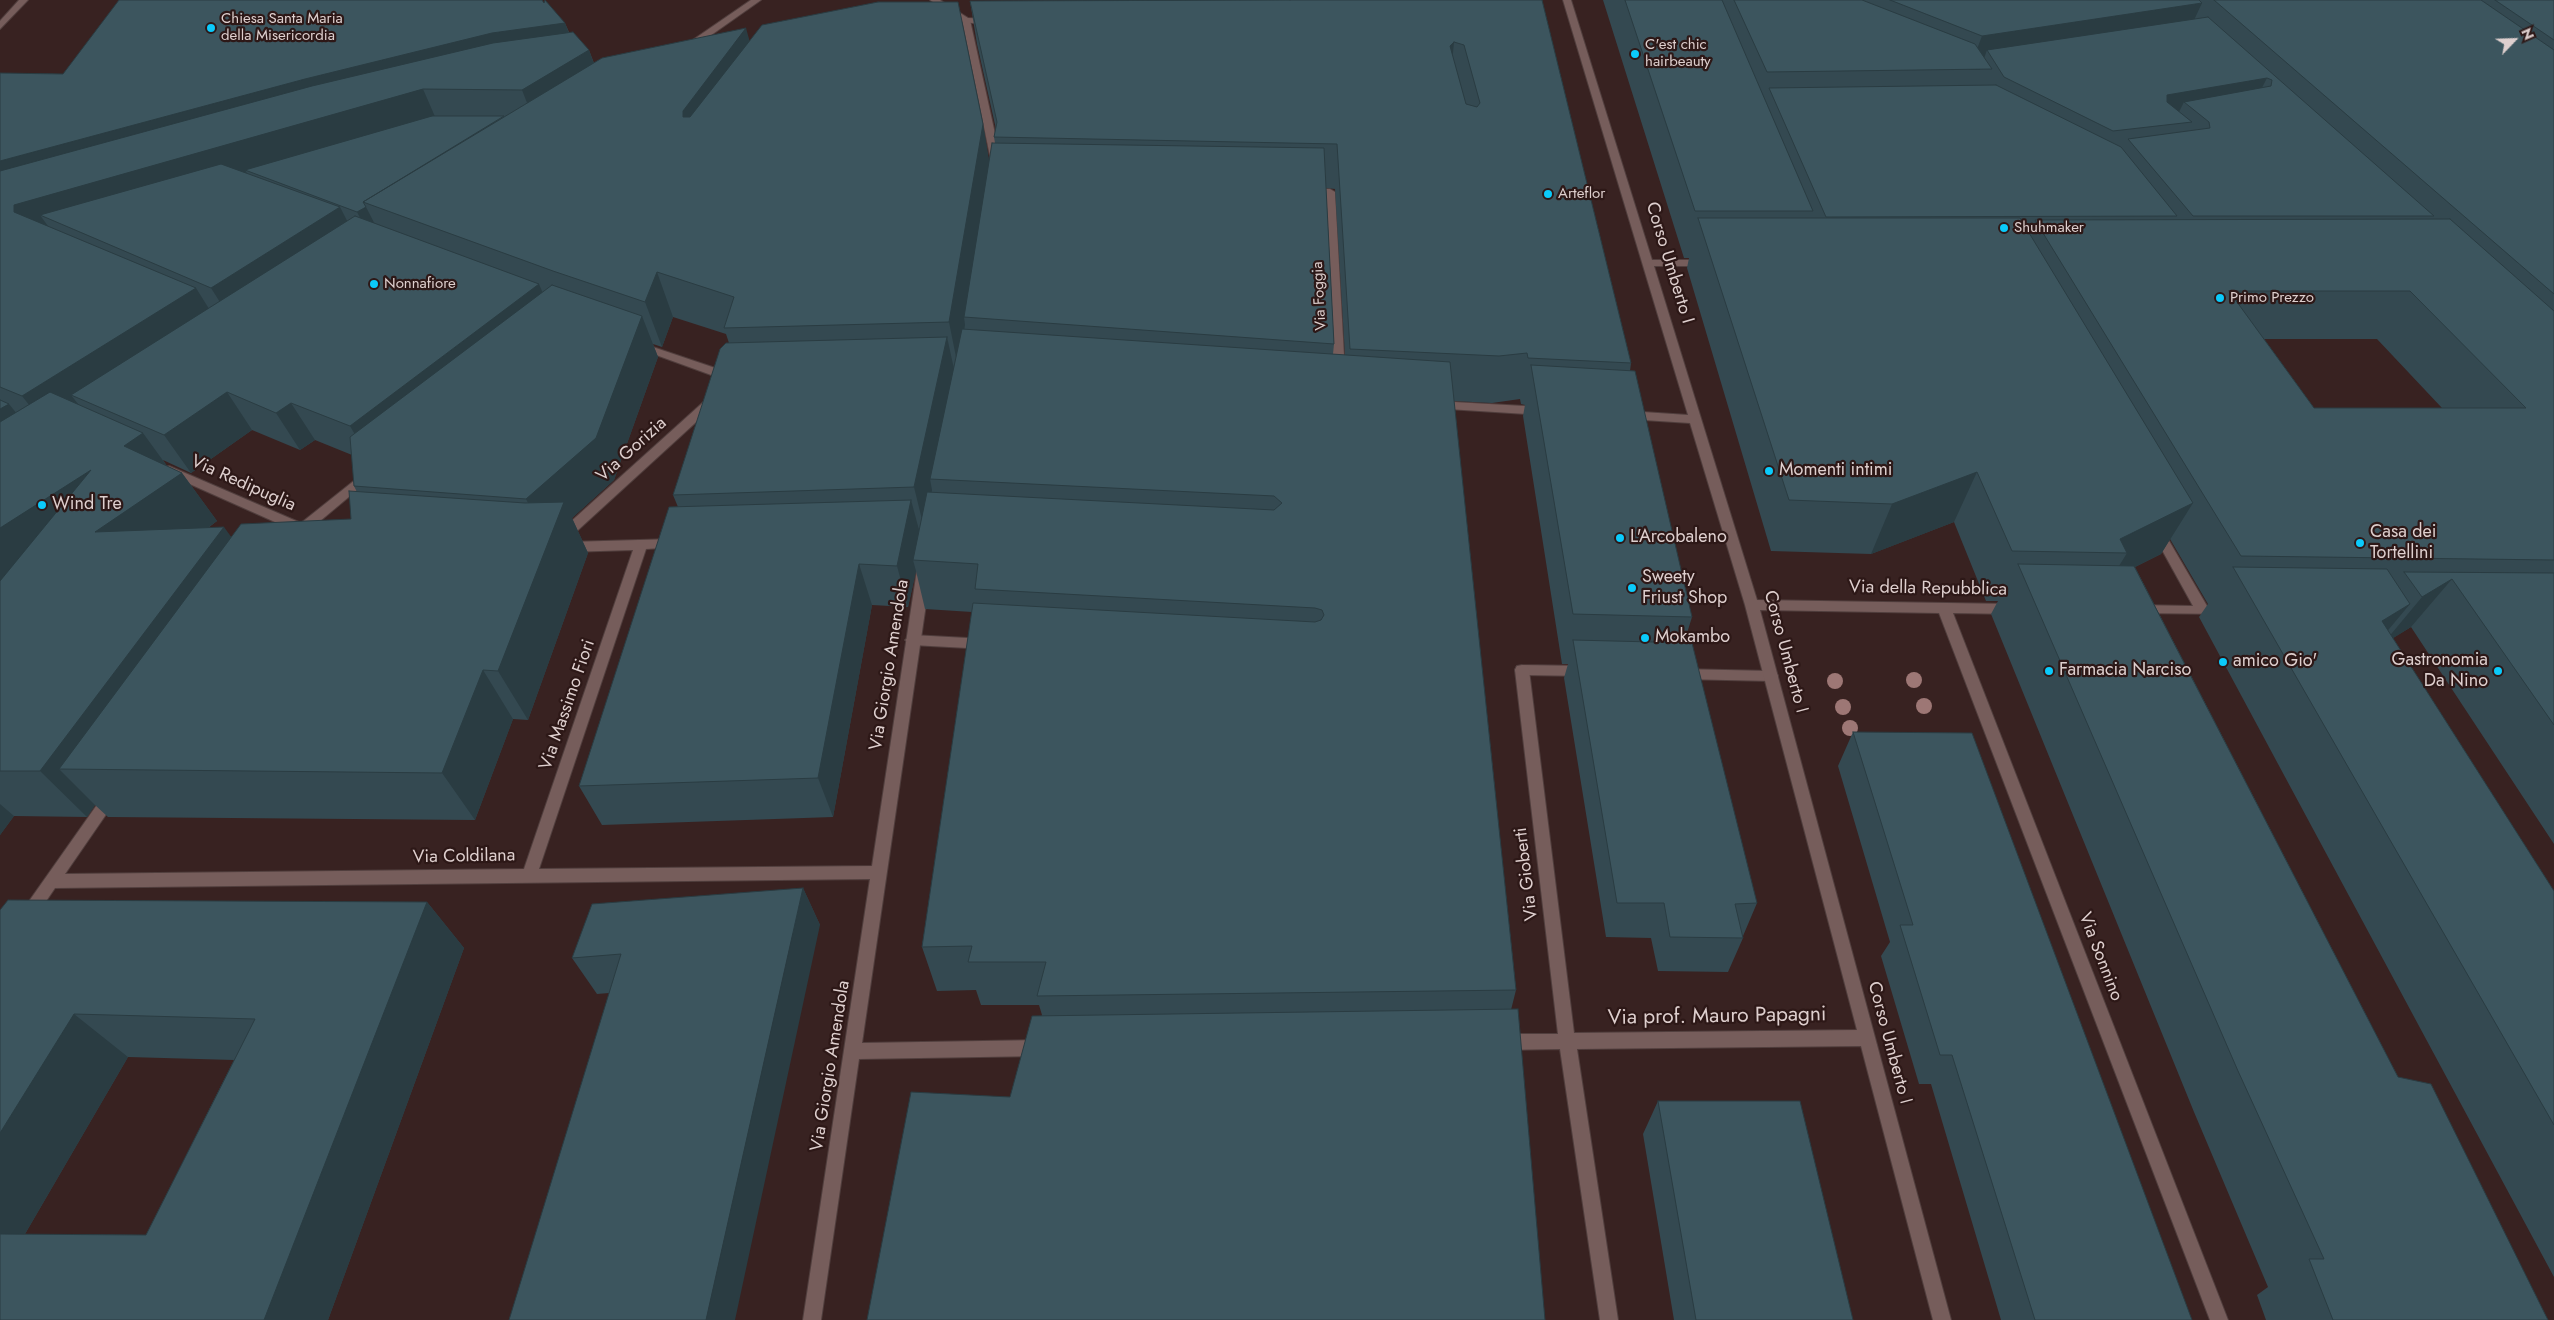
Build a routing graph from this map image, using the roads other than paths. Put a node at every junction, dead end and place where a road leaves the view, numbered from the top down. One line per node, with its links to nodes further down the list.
1 (24, 0): 9 (street)
2 (757, 0): 10 (street)
3 (934, 0): 6 (street)
4 (1567, 0): 14 (street, Corso Umberto I)
5 (1000, 14): 6 (street)
6 (966, 20): 7 (street); 8 (street); 11 (street)
7 (946, 23)
8 (1006, 24)
9 (0, 26)
10 (680, 53)
11 (996, 174)
12 (1300, 192): 13 (street)
13 (1330, 192): 17 (street, Via Foggia)
14 (1648, 263): 15 (street); 21 (street, Corso Umberto I)
15 (1714, 263)
16 (624, 340): 29 (street, Via Gorizia)
17 (1339, 390)
18 (1419, 404): 19 (street)
19 (1557, 412)
20 (1616, 415): 21 (street)
21 (1695, 419): 31 (street, Corso Umberto I)
22 (159, 465): 25 (street, Via Redipuglia)
23 (378, 468): 25 (street)
24 (2150, 518): 35 (street)
25 (300, 529): 26 (street, Via Redipuglia); 28 (street)
26 (319, 530)
27 (691, 543): 29 (street)
28 (288, 545)
29 (641, 545): 44 (street, Via Massimo Fiori)
30 (927, 552): 37 (street, Via Giorgio Amendola)
31 (1752, 605): 32 (street, Via della Repubblica); 41 (street, Corso Umberto I)
32 (1944, 608): 33 (street, Via della Repubblica); 55 (street, Via Sonnino)
33 (2023, 609)
34 (2123, 610): 35 (street)
35 (2203, 611): 36 (street)
36 (2233, 611)
37 (912, 640): 38 (street); 43 (street, Via Giorgio Amendola)
38 (997, 644)
39 (1602, 672): 48 (street, Via Gioberti)
40 (1662, 673): 41 (street)
41 (1771, 676): 47 (street, Corso Umberto I)
42 (118, 785): 45 (street)
43 (879, 872): 44 (street, Via Coldilana); 51 (street, Via Giorgio Amendola)
44 (529, 876): 45 (street, Via Coldilana)
45 (50, 882): 46 (street)
46 (22, 923)
47 (1867, 1038): 48 (street, Via prof. Mauro Papagni); 54 (street, Corso Umberto I)
48 (1567, 1041): 49 (street, Via prof. Mauro Papagni); 53 (street, Via Gioberti)
49 (1488, 1042)
50 (1061, 1048): 51 (street)
51 (852, 1051): 52 (street, Via Giorgio Amendola)
52 (812, 1320)
53 (1609, 1320)
54 (1942, 1320)
55 (2219, 1320)

